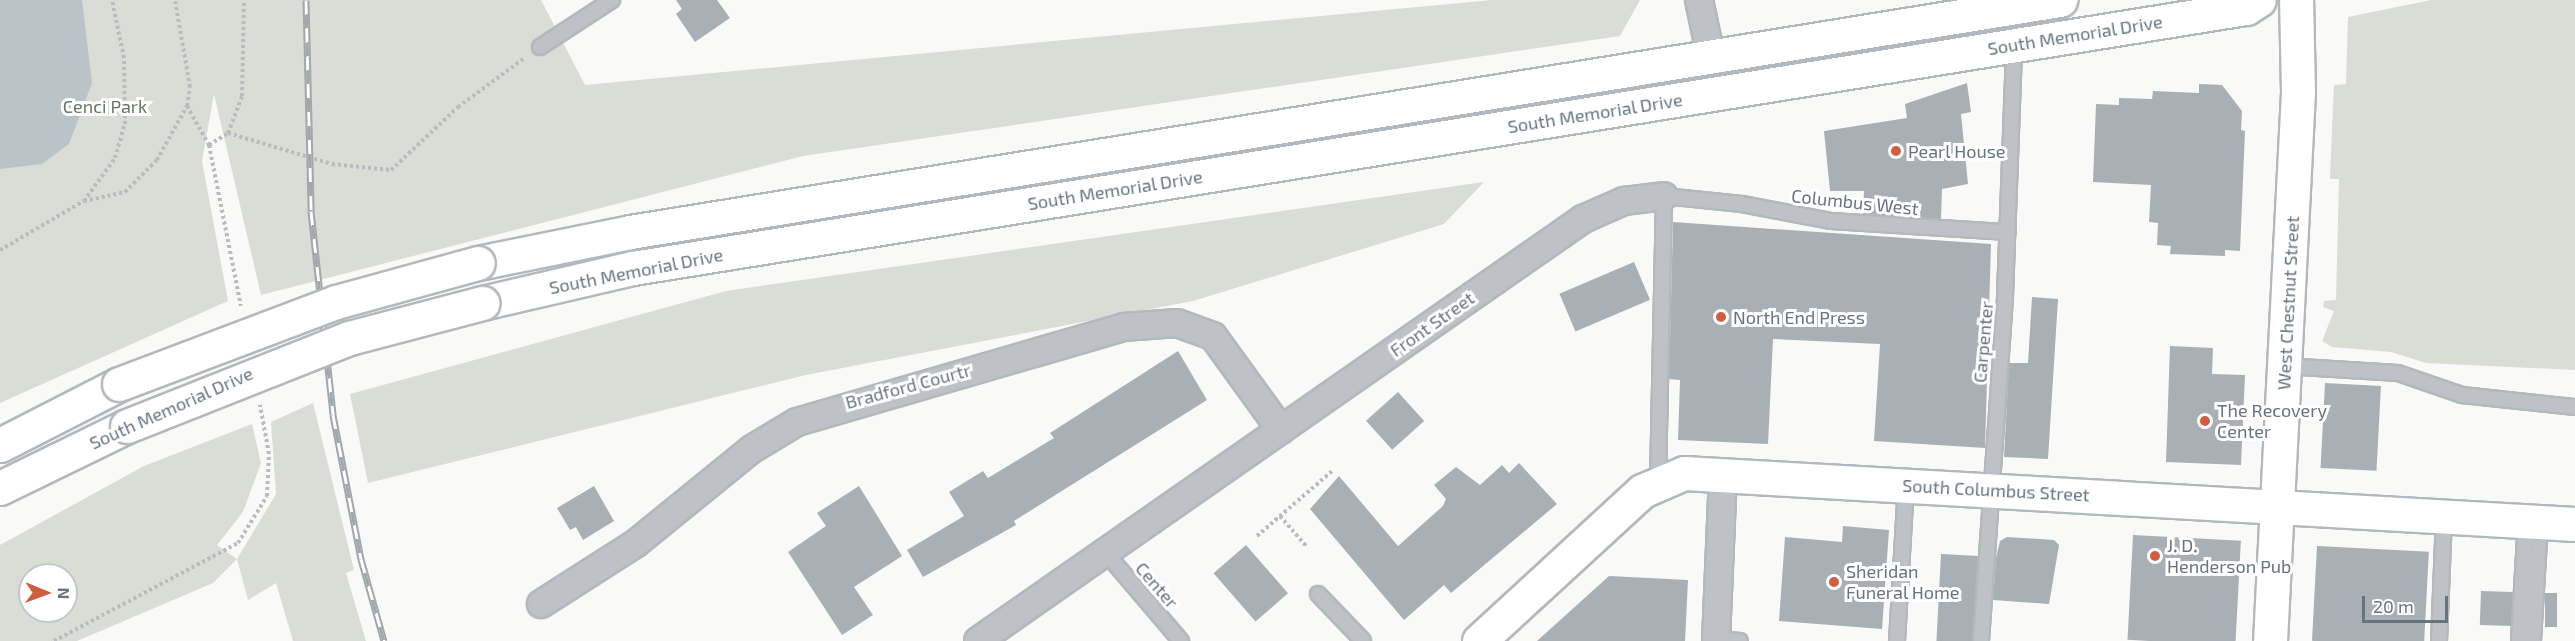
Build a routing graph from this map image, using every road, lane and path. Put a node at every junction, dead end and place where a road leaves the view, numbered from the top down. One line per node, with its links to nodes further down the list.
1 (112, 0): 16 (path)
2 (175, 0): 12 (path)
3 (244, 0): 13 (path)
4 (612, 0): 10 (lane)
5 (1699, 0): 11 (street)
6 (2060, 0): 11 (main road, South Memorial Drive)
7 (2259, 0): 9 (main road, South Memorial Drive)
8 (2296, 0): 20 (main road, West Chestnut Street)
9 (2014, 45): 17 (lane, Carpenter); 29 (main road, South Memorial Drive, bridge)
10 (540, 47): 13 (path)
11 (1711, 57): 24 (main road, South Memorial Drive, bridge)
12 (187, 106): 14 (path); 16 (path)
13 (228, 133): 14 (path)
14 (209, 145): 19 (path)
15 (1664, 196): 17 (lane, Columbus West); 23 (street, Front Street); 27 (lane)
16 (84, 201): 18 (path)
17 (2008, 232): 30 (lane, Carpenter)
18 (0, 250)
19 (243, 314)
20 (2284, 366): 22 (lane); 31 (main road, West Chestnut Street)
21 (258, 395): 42 (path)
22 (2575, 407)
23 (1281, 430): 38 (street, Front Street); 40 (street, Bradford Courtr)
24 (0, 446)
25 (1332, 471): 32 (path)
26 (1723, 476): 27 (main road, South Columbus Street); 28 (main road, South Columbus Street); 41 (street)
27 (1658, 481): 46 (main road, South Columbus Street)
28 (1906, 485): 30 (main road, South Columbus Street); 47 (lane)
29 (0, 488)
30 (1991, 489): 31 (main road, South Columbus Street); 48 (lane, Carpenter)
31 (2276, 507): 33 (main road, South Columbus Street); 49 (main road, West Chestnut Street)
32 (1280, 516): 36 (path); 37 (path)
33 (2444, 516): 34 (main road, South Columbus Street); 50 (lane)
34 (2533, 521): 35 (main road, South Columbus Street); 51 (lane); 52 (lane)
35 (2575, 524)
36 (1257, 536)
37 (1306, 546)
38 (1106, 554): 43 (street, Front Street); 44 (lane, Center)
39 (1318, 594): 45 (lane)
40 (541, 604)
41 (1724, 640)
42 (54, 641)
43 (978, 641)
44 (1181, 641)
45 (1363, 641)
46 (1479, 641)
47 (1897, 641)
48 (1981, 641)
49 (2270, 641)
50 (2439, 641)
51 (2518, 641)
52 (2533, 641)

